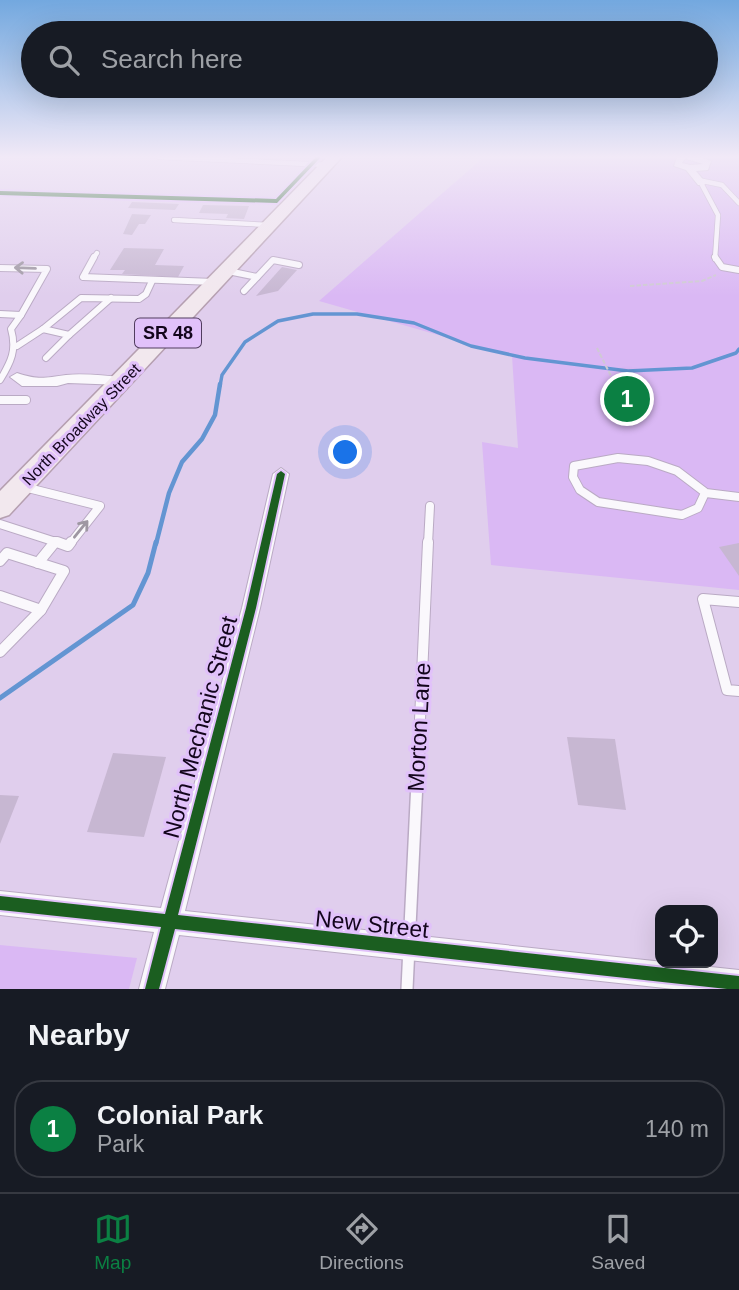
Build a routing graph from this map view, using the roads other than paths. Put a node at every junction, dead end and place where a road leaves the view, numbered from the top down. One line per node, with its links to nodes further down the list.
1 (292, 203): 4 (main road, North Broadway Street / SR 48)
2 (712, 203): 8 (lane)
3 (174, 220): 4 (lane)
4 (272, 225): 9 (main road, North Broadway Street / SR 48)
5 (97, 253): 11 (lane)
6 (299, 265): 10 (lane)
7 (0, 268): 15 (lane, one-way to 7)
8 (739, 270)
9 (223, 276): 10 (lane); 11 (lane); 21 (main road, North Broadway Street / SR 48)
10 (257, 277): 12 (lane)
11 (152, 281): 13 (lane)
12 (244, 290)
13 (111, 298): 16 (lane); 17 (lane)
14 (0, 314): 15 (lane)
15 (21, 314): 18 (lane)
16 (43, 330): 17 (lane); 18 (lane)
17 (69, 335): 19 (lane)
18 (17, 346): 20 (lane)
19 (46, 358)
20 (1, 378): 21 (street)
21 (123, 381): 25 (main road, North Broadway Street / SR 48)
22 (0, 400): 23 (lane)
23 (26, 400)
24 (281, 474): 40 (street, North Mechanic Street)
25 (21, 486): 29 (main road, North Broadway Street / SR 48); 31 (lane, one-way to 25)
26 (705, 493): 26 (lane); 27 (lane)
27 (739, 497)
28 (430, 506): 41 (lane, Morton Lane)
29 (0, 508)
30 (0, 524): 31 (lane)
31 (55, 542): 33 (lane)
32 (0, 561): 33 (lane)
33 (38, 563): 36 (lane)
34 (0, 596): 36 (lane)
35 (739, 602): 38 (lane)
36 (41, 610): 37 (lane)
37 (0, 652)
38 (739, 691)
39 (0, 903): 40 (street, New Street)
40 (169, 921): 41 (street, New Street); 44 (street, North Mechanic Street)
41 (409, 948): 42 (street, New Street); 45 (lane, Morton Lane)
42 (653, 982): 43 (street, New Street)
43 (739, 983)
44 (152, 989)
45 (407, 989)

